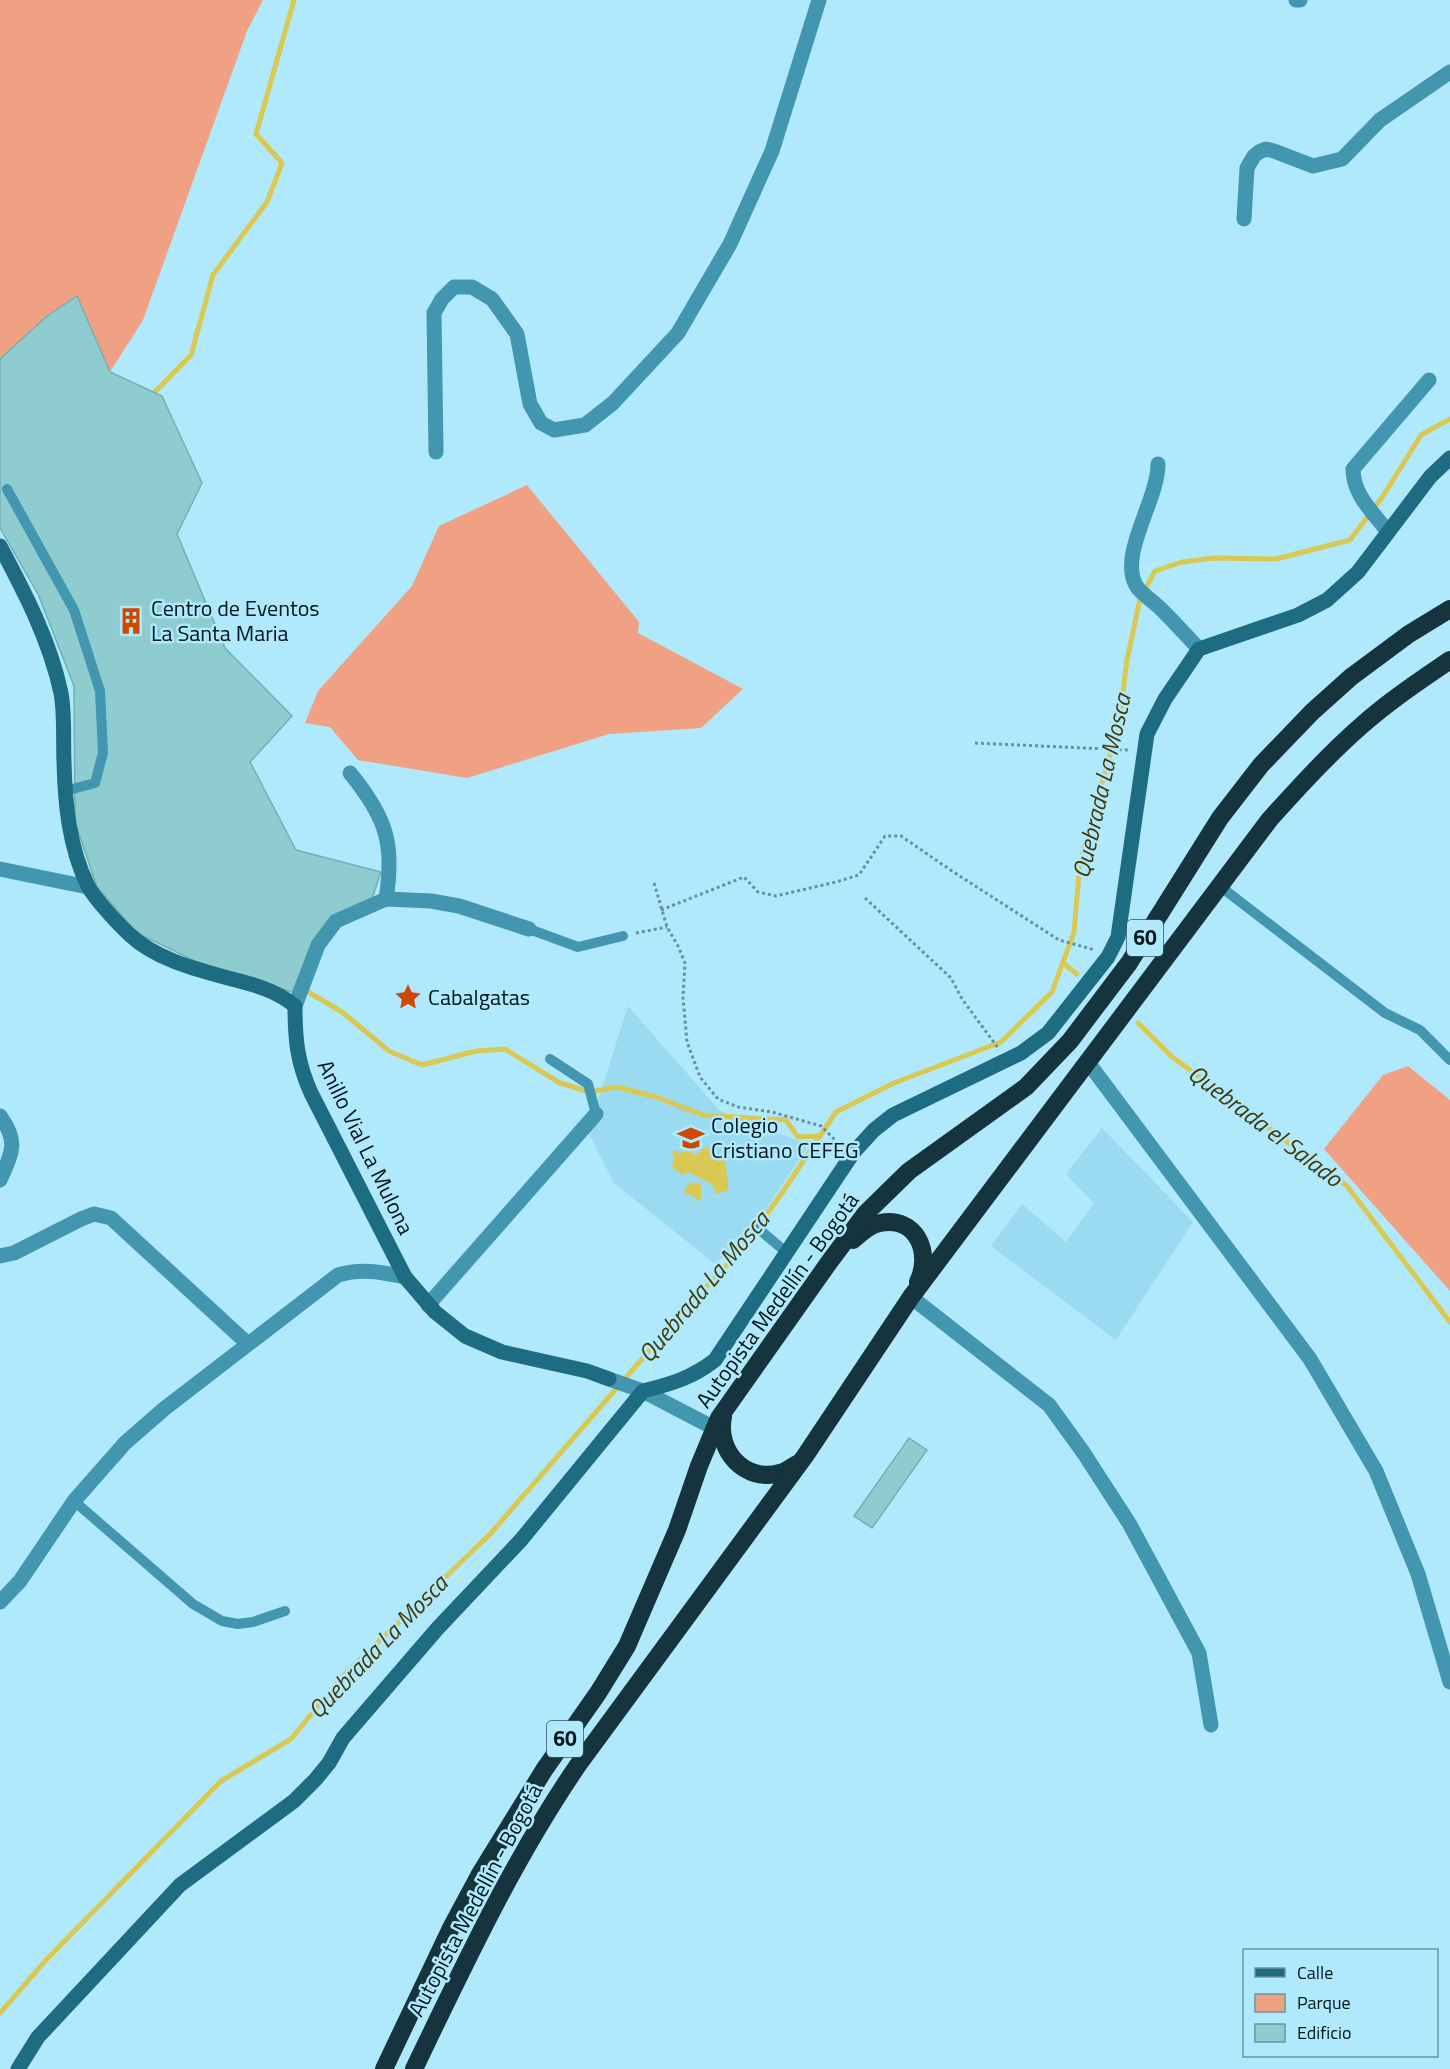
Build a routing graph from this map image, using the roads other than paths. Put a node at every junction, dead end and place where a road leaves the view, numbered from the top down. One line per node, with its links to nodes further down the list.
1 (819, 0): 5 (street)
2 (1450, 72): 3 (street)
3 (1245, 219)
4 (1429, 380): 9 (street)
5 (436, 452)
6 (1450, 458): 9 (street)
7 (1158, 464): 12 (street)
8 (7, 489): 15 (lane)
9 (1388, 532): 12 (street)
10 (0, 546): 15 (street)
11 (1450, 609): 32 (highway, Autopista Medellín - Bogotá / 60)
12 (1199, 649): 30 (street)
13 (1450, 660): 18 (highway, Autopista Medellín - Bogotá / 60)
14 (350, 773): 19 (street)
15 (64, 791): 17 (street)
16 (0, 869): 17 (street)
17 (88, 887): 22 (street)
18 (1221, 887): 24 (lane); 25 (highway, Autopista Medellín - Bogotá / 60)
19 (386, 899): 20 (street); 22 (street)
20 (530, 929): 21 (lane)
21 (623, 936)
22 (296, 1002): 33 (street, Anillo Vial La Mulona)
23 (550, 1059): 26 (lane)
24 (1450, 1060)
25 (1087, 1061): 34 (highway, Autopista Medellín - Bogotá / 60); 44 (street)
26 (596, 1114): 35 (street)
27 (0, 1116): 28 (street)
28 (0, 1180)
29 (754, 1226): 30 (lane)
30 (781, 1247): 37 (street)
31 (0, 1256): 36 (street)
32 (830, 1261): 34 (highway); 38 (highway, Autopista Medellín - Bogotá / 60)
33 (405, 1276): 35 (street, Anillo Vial La Mulona); 36 (street)
34 (911, 1297): 40 (highway, Autopista Medellín - Bogotá / 60); 45 (street)
35 (428, 1305): 37 (street, Anillo Vial La Mulona)
36 (248, 1344): 41 (street)
37 (636, 1388): 39 (street); 46 (street)
38 (730, 1402): 39 (highway, Autopista Medellín - Bogotá / 60); 40 (highway)
39 (714, 1428): 47 (highway, Autopista Medellín - Bogotá / 60)
40 (805, 1456): 48 (highway, Autopista Medellín - Bogotá / 60)
41 (74, 1501): 42 (street); 43 (lane)
42 (0, 1602)
43 (285, 1611)
44 (1450, 1682)
45 (1211, 1725)
46 (18, 2069)
47 (384, 2069)
48 (414, 2069)

